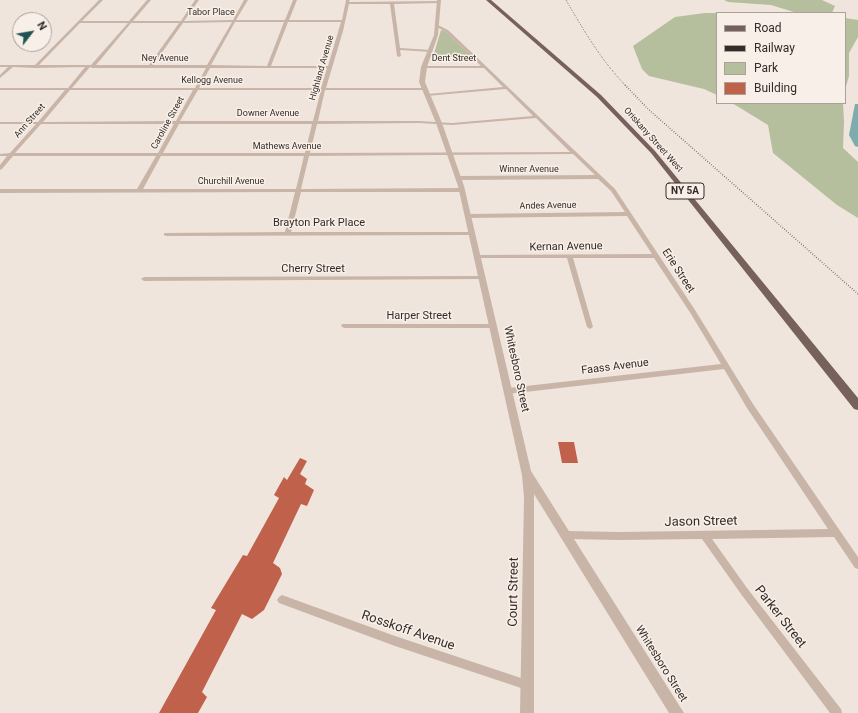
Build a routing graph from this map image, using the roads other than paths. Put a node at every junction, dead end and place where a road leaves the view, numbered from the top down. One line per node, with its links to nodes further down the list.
1 (101, 0): 15 (street)
2 (149, 0): 10 (street, Ann Street)
3 (197, 0): 11 (street)
4 (246, 0): 12 (street, Caroline Street)
5 (295, 0): 13 (street)
6 (488, 0): 72 (main road, Oriskany Street West / NY 5A)
7 (347, 1): 9 (street); 14 (street, Highland Avenue)
8 (439, 1): 9 (street); 16 (street, Whitesboro Street)
9 (392, 3): 17 (street)
10 (130, 21): 11 (street, Tabor Place); 15 (street, Tabor Place); 25 (street, Ann Street)
11 (182, 21): 12 (street, Tabor Place); 26 (street)
12 (235, 21): 13 (street, Tabor Place); 27 (street, Caroline Street)
13 (287, 21): 14 (street, Tabor Place); 22 (street)
14 (342, 21): 23 (street, Highland Avenue)
15 (80, 22): 24 (street)
16 (438, 26): 18 (street, Whitesboro Street); 29 (street, Erie Street)
17 (398, 49): 18 (street); 19 (street)
18 (431, 51): 28 (street, Whitesboro Street)
19 (399, 56)
20 (0, 66): 21 (street, Ney Avenue)
21 (12, 66): 24 (street, Ney Avenue); 30 (street)
22 (268, 66): 23 (street, Ney Avenue); 27 (street, Ney Avenue)
23 (329, 66): 35 (street, Highland Avenue)
24 (35, 67): 25 (street, Ney Avenue)
25 (90, 67): 26 (street, Ney Avenue); 33 (street, Ann Street)
26 (150, 67): 27 (street, Ney Avenue)
27 (209, 67): 34 (street, Caroline Street)
28 (424, 67): 29 (street, Dent Street); 36 (street, Whitesboro Street)
29 (484, 67): 31 (street, Erie Street)
30 (0, 77)
31 (507, 88): 37 (street); 38 (street, Erie Street)
32 (0, 89): 33 (street, Kellogg Avenue)
33 (68, 89): 34 (street, Kellogg Avenue); 39 (street, Ann Street)
34 (195, 89): 35 (street, Kellogg Avenue); 43 (street, Caroline Street)
35 (323, 89): 36 (street, Kellogg Avenue); 40 (street, Highland Avenue)
36 (425, 89): 37 (street, Whitesboro Street)
37 (428, 95): 41 (street, Whitesboro Street)
38 (536, 117): 41 (street, Downer Avenue); 44 (street, Erie Street)
39 (40, 122): 42 (street, Downer Avenue); 43 (street, Downer Avenue); 47 (street, Ann Street)
40 (315, 122): 41 (street, Downer Avenue); 43 (street, Downer Avenue); 49 (street, Highland Avenue)
41 (439, 122): 45 (street, Whitesboro Street)
42 (0, 123)
43 (177, 123): 48 (street, Caroline Street)
44 (574, 152): 45 (street, Mathews Avenue); 51 (street, Erie Street)
45 (450, 153): 49 (street, Mathews Avenue); 52 (street, Whitesboro Street)
46 (0, 155): 47 (street, Mathews Avenue)
47 (11, 155): 48 (street, Mathews Avenue); 50 (street, Ann Street)
48 (160, 155): 49 (street, Mathews Avenue); 56 (street, Caroline Street)
49 (307, 155): 55 (street, Highland Avenue)
50 (0, 168)
51 (600, 177): 52 (street, Winner Avenue); 57 (street, Erie Street)
52 (458, 178): 53 (street, Whitesboro Street)
53 (462, 190): 55 (street, Churchill Avenue); 58 (street, Whitesboro Street)
54 (0, 191): 56 (street, Churchill Avenue)
55 (298, 191): 56 (street, Churchill Avenue); 60 (street, Highland Avenue)
56 (139, 192)
57 (629, 214): 58 (street, Andes Avenue); 63 (street, Erie Street)
58 (468, 216): 59 (street, Whitesboro Street)
59 (472, 232): 60 (street, Brayton Park Place); 64 (street, Whitesboro Street)
60 (288, 233): 61 (street, Brayton Park Place)
61 (166, 234)
62 (569, 256): 63 (street, Kernan Avenue); 64 (street, Kernan Avenue); 69 (street)
63 (656, 256): 70 (street, Erie Street)
64 (477, 257): 65 (street, Whitesboro Street)
65 (482, 278): 66 (street, Cherry Street); 68 (street, Whitesboro Street)
66 (144, 279)
67 (344, 326): 68 (street, Harper Street)
68 (494, 326): 71 (street, Whitesboro Street)
69 (590, 327)
70 (725, 366): 71 (street, Faass Avenue); 74 (street, Erie Street)
71 (508, 391): 73 (street, Whitesboro Street)
72 (858, 406)
73 (526, 472): 75 (street, Whitesboro Street); 79 (street, Court Street)
74 (836, 532): 76 (street, Jason Street); 77 (street, Erie Street)
75 (567, 535): 76 (street, Jason Street); 81 (street, Whitesboro Street)
76 (704, 535): 82 (street, Parker Street)
77 (856, 560)
78 (282, 600): 79 (street, Rosskoff Avenue)
79 (527, 685): 80 (street, Court Street)
80 (527, 713)
81 (677, 713)
82 (837, 713)

